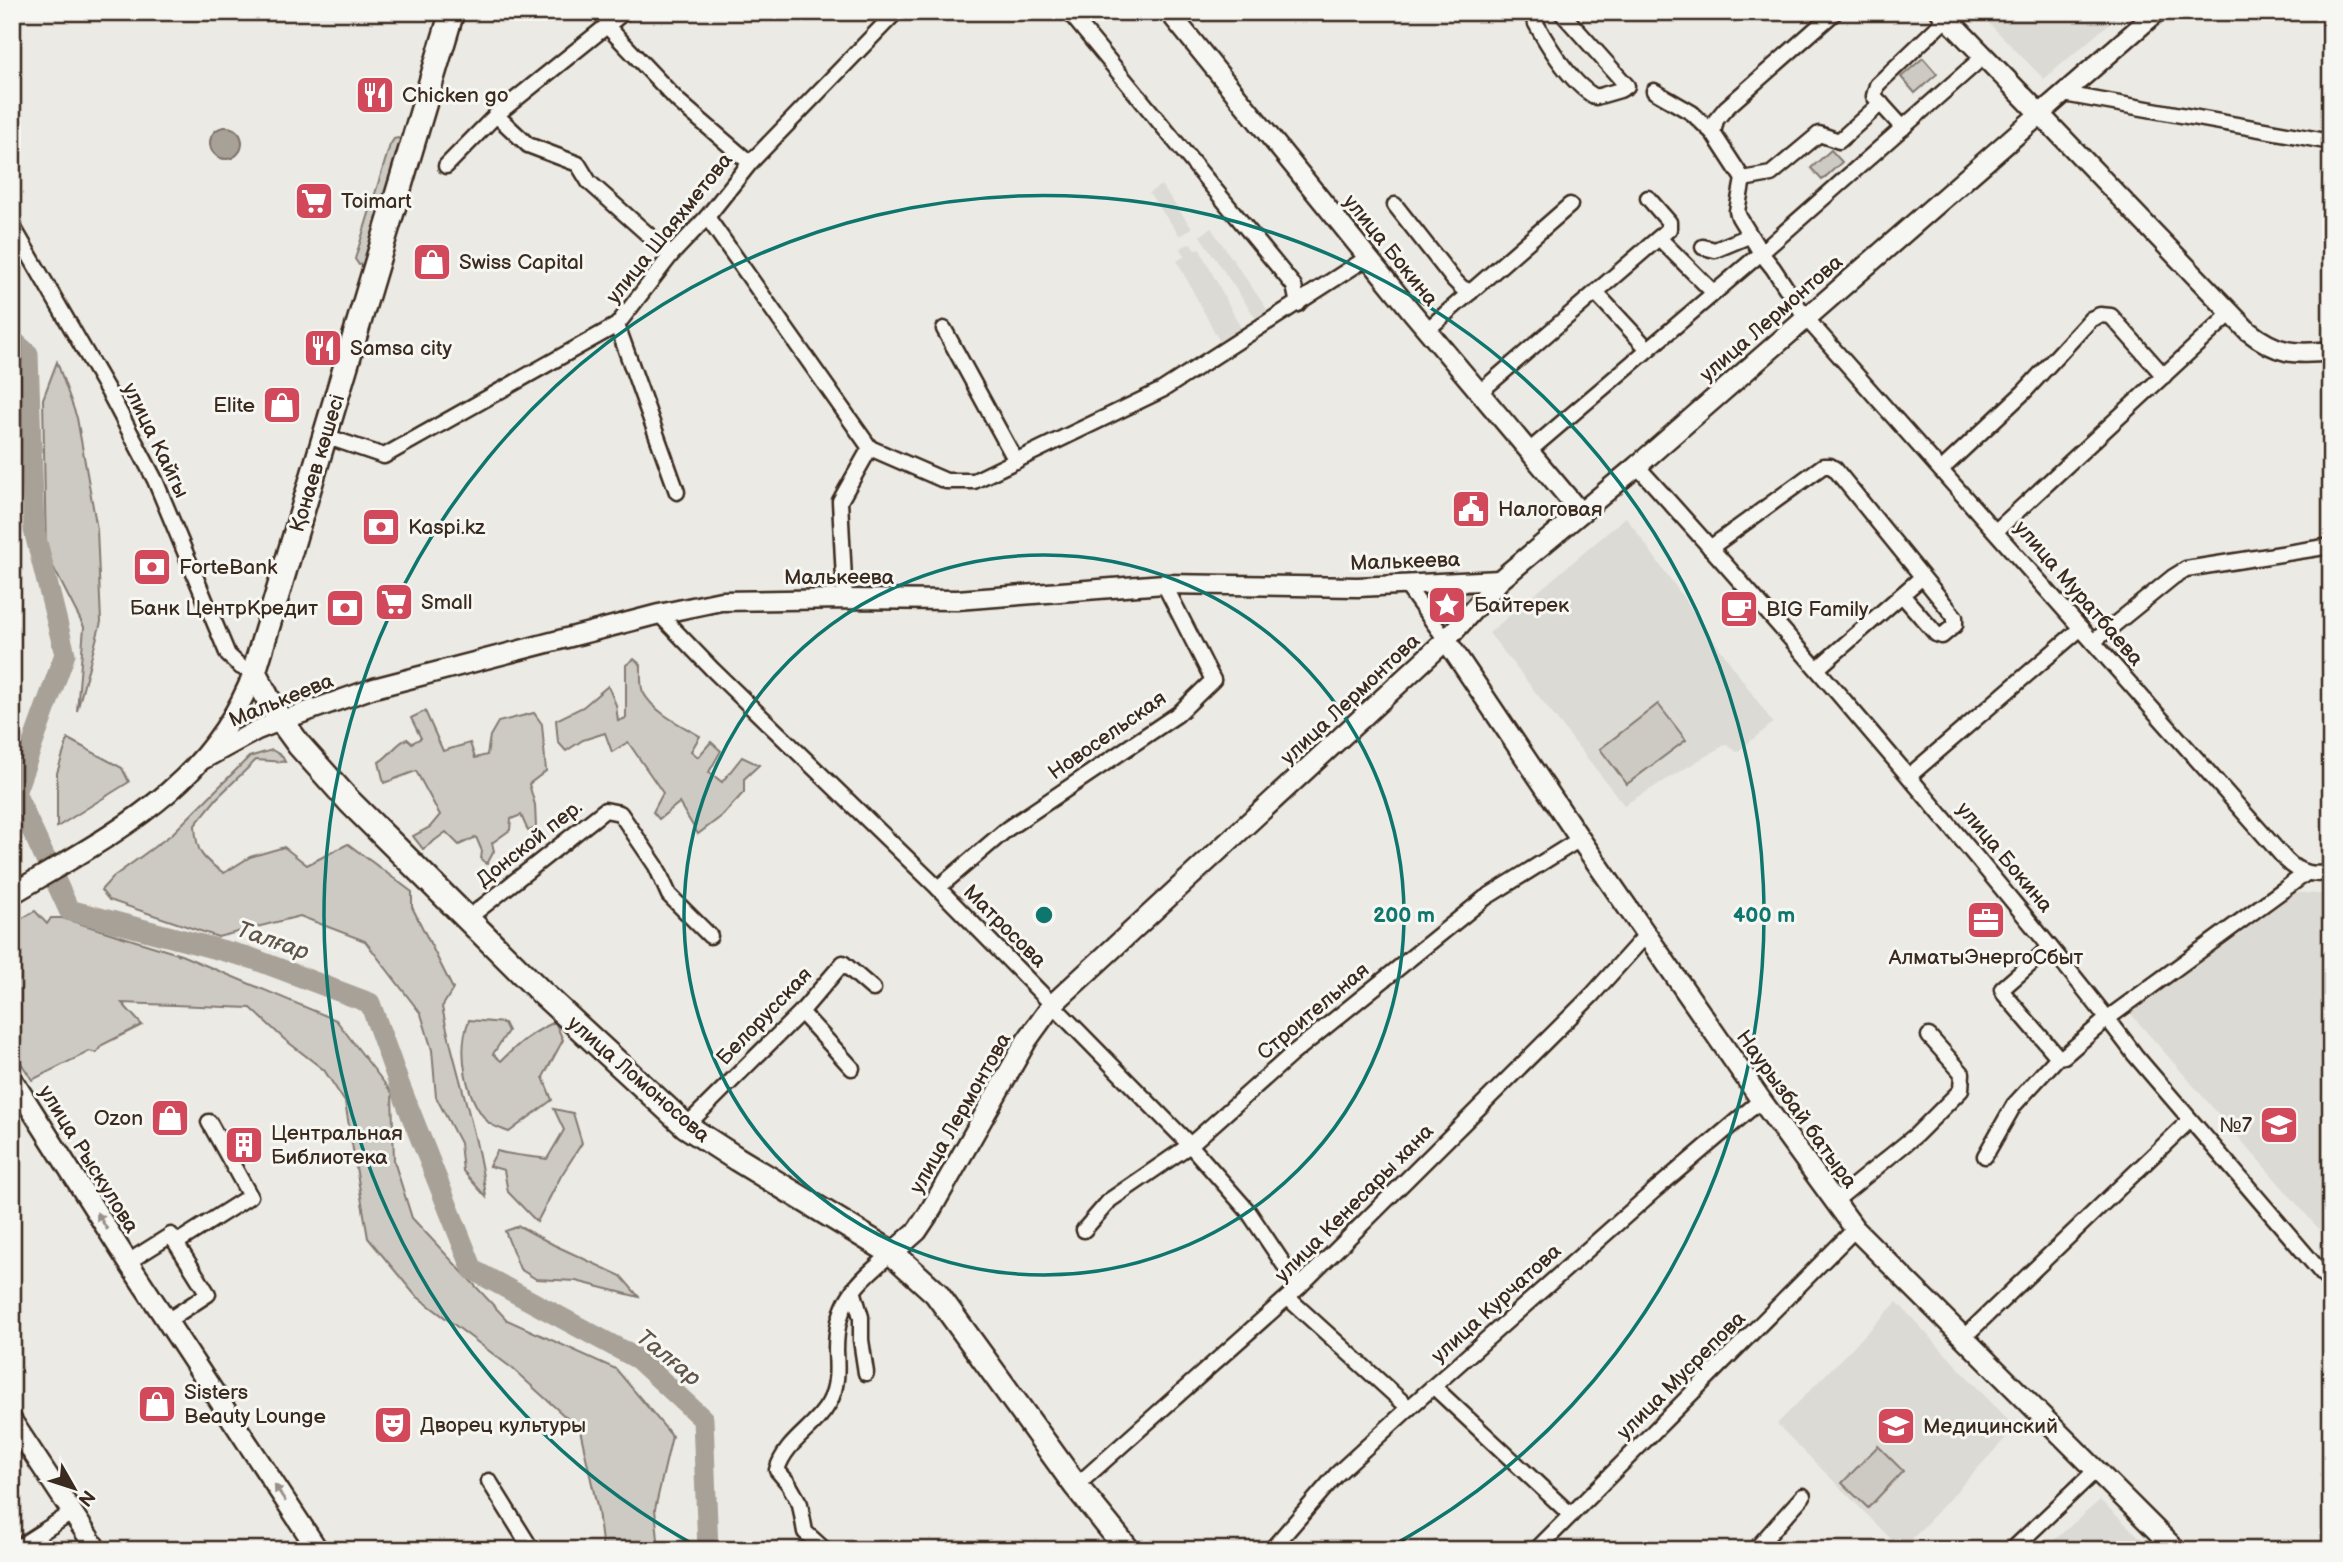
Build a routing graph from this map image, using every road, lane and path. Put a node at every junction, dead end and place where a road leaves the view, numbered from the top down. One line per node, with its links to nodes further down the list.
1 (452, 12): 48 (main road, Қонаев көшесі)
2 (624, 12): 11 (street)
3 (896, 12): 21 (street, улица Шаяхметова)
4 (1069, 12): 38 (street)
5 (1169, 12): 34 (street, улица Бокина)
6 (1530, 12): 7 (street)
7 (1561, 12)
8 (1835, 12): 19 (street)
9 (2157, 12): 14 (street, улица Лермонтова)
10 (1944, 15): 12 (main road); 15 (street)
11 (606, 25): 17 (street); 21 (street)
12 (1984, 56): 16 (main road); 18 (street)
13 (1654, 91): 19 (street)
14 (2064, 94): 16 (street, улица Лермонтова); 20 (street)
15 (1881, 103): 18 (street); 23 (street)
16 (2039, 114): 39 (street); 40 (main road, улица Лермонтова)
17 (496, 115): 22 (street); 33 (street)
18 (1903, 128): 32 (street)
19 (1713, 133): 23 (street)
20 (2331, 142)
21 (750, 163): 27 (street, улица Шаяхметова)
22 (446, 166)
23 (1743, 179): 29 (street, улица Муратбаева)
24 (1648, 198): 30 (street)
25 (1395, 205): 35 (street)
26 (1570, 205): 35 (street)
27 (707, 217): 33 (street, улица Шаяхметова); 49 (street)
28 (12, 225): 70 (street, улица Кайгы)
29 (1749, 236): 31 (street); 32 (street, улица Муратбаева)
30 (1660, 239): 36 (street); 37 (street)
31 (1703, 247)
32 (1760, 253): 37 (street); 40 (street, улица Муратбаева)
33 (671, 255): 41 (street, улица Шаяхметова)
34 (1367, 258): 38 (street); 43 (street, улица Бокина)
35 (1471, 292): 43 (street)
36 (1596, 293): 44 (street); 47 (street)
37 (1714, 293): 44 (street)
38 (1298, 304): 51 (street)
39 (2230, 314): 45 (street); 46 (street)
40 (1806, 318): 52 (main road, улица Лермонтова); 53 (street, улица Муратбаева)
41 (617, 325): 48 (street, улица Шаяхметова); 54 (street)
42 (944, 329): 51 (street)
43 (1427, 330): 47 (street, улица Бокина)
44 (1648, 349): 50 (street)
45 (2331, 351)
46 (2164, 376): 53 (street); 56 (street)
47 (1480, 392): 50 (street, улица Бокина)
48 (325, 436): 70 (main road, Қонаев көшесі)
49 (870, 448): 51 (street); 64 (street)
50 (1529, 451): 55 (street, улица Бокина)
51 (1016, 461)
52 (1637, 466): 55 (main road, улица Лермонтова); 58 (street, улица Бокина)
53 (1941, 470): 56 (street, улица Муратбаева)
54 (677, 492)
55 (1581, 513): 60 (main road, улица Лермонтова)
56 (1996, 531): 66 (street, улица Муратбаева)
57 (2331, 545): 68 (street)
58 (1710, 548): 59 (street); 69 (street, улица Бокина)
59 (1921, 578): 63 (street); 63 (street)
60 (1500, 580): 62 (street, Малькеева); 67 (main road, улица Лермонтова)
61 (1164, 584): 62 (street, Малькеева); 64 (street, Малькеева); 77 (street, Новосельская)
62 (1406, 584): 67 (street)
63 (1902, 595): 69 (street)
64 (845, 599): 65 (street, Малькеева)
65 (659, 614): 71 (street, Малькеева); 77 (street, Матросова)
66 (2081, 628): 68 (street, улица Муратбаева); 73 (street)
67 (1446, 640): 74 (main road, Наурызбай батыра); 84 (main road, улица Лермонтова)
68 (2093, 642): 76 (street, улица Муратбаева)
69 (1818, 668): 73 (street, улица Бокина)
70 (254, 673): 71 (main road, улица Ломоносова); 72 (main road, Қонаев көшесі)
71 (281, 720): 72 (street, Малькеева); 79 (main road, улица Ломоносова)
72 (204, 759): 78 (main road, Қонаев көшесі)
73 (1909, 776): 82 (street, улица Бокина)
74 (1580, 839): 80 (main road, Наурызбай батыра); 95 (street, Строительная)
75 (2331, 873): 76 (street)
76 (2305, 874): 86 (street)
77 (938, 888): 84 (street, Матросова)
78 (12, 894)
79 (467, 919): 81 (street, Донской пер.); 94 (main road, улица Ломоносова)
80 (1646, 935): 91 (main road, Наурызбай батыра); 104 (street, улица Кенесары хана)
81 (710, 936)
82 (2050, 947): 86 (street, улица Бокина); 88 (street)
83 (873, 989): 85 (street, Белорусская)
84 (1053, 1004): 95 (street, Матросова); 101 (main road, улица Лермонтова)
85 (801, 1012): 89 (street); 94 (street, Белорусская)
86 (2108, 1018): 88 (street); 92 (street, улица Бокина)
87 (1929, 1036): 97 (street)
88 (2058, 1057): 96 (street)
89 (852, 1068)
90 (12, 1079): 102 (main road, улица Рыскулова, one-way to 90)
91 (1760, 1100): 97 (main road, Наурызбай батыра); 110 (street, улица Курчатова)
92 (2190, 1119): 103 (street, улица Бокина); 108 (street)
93 (209, 1122): 100 (street, улица Рыскулова)
94 (686, 1126): 101 (main road, улица Ломоносова)
95 (1190, 1145): 99 (street, Строительная); 104 (street, Матросова)
96 (1985, 1156)
97 (1835, 1201): 98 (main road, Наурызбай батыра)
98 (1855, 1229): 108 (main road, Наурызбай батыра); 118 (street, улица Мусрепова)
99 (1084, 1230)
100 (176, 1242): 102 (street, улица Рыскулова); 107 (street)
101 (892, 1253): 105 (street); 115 (main road, улица Ломоносова)
102 (128, 1262): 107 (main road, улица Рыскулова)
103 (2331, 1284)
104 (1299, 1287): 106 (street, улица Кенесары хана)
105 (853, 1290): 109 (street); 124 (street)
106 (1288, 1297): 111 (street); 115 (street, улица Кенесары хана)
107 (167, 1321): 122 (main road, улица Рыскулова, one-way to 107)
108 (1963, 1338): 113 (main road, Наурызбай батыра)
109 (866, 1373)
110 (1434, 1387): 111 (street, улица Курчатова); 118 (street)
111 (1409, 1408): 126 (street, улица Курчатова)
112 (14, 1427): 117 (main road)
113 (2096, 1470): 128 (street); 129 (main road, Наурызбай батыра)
114 (489, 1481): 123 (street)
115 (1076, 1486): 125 (main road, улица Ломоносова)
116 (1803, 1496): 127 (street)
117 (73, 1512): 120 (street); 121 (main road)
118 (1571, 1515): 119 (street, улица Мусрепова)
119 (1544, 1547)
120 (14, 1550)
121 (97, 1550)
122 (318, 1550)
123 (532, 1550)
124 (825, 1550)
125 (1128, 1550)
126 (1271, 1550)
127 (1755, 1550)
128 (2012, 1550)
129 (2176, 1550)

